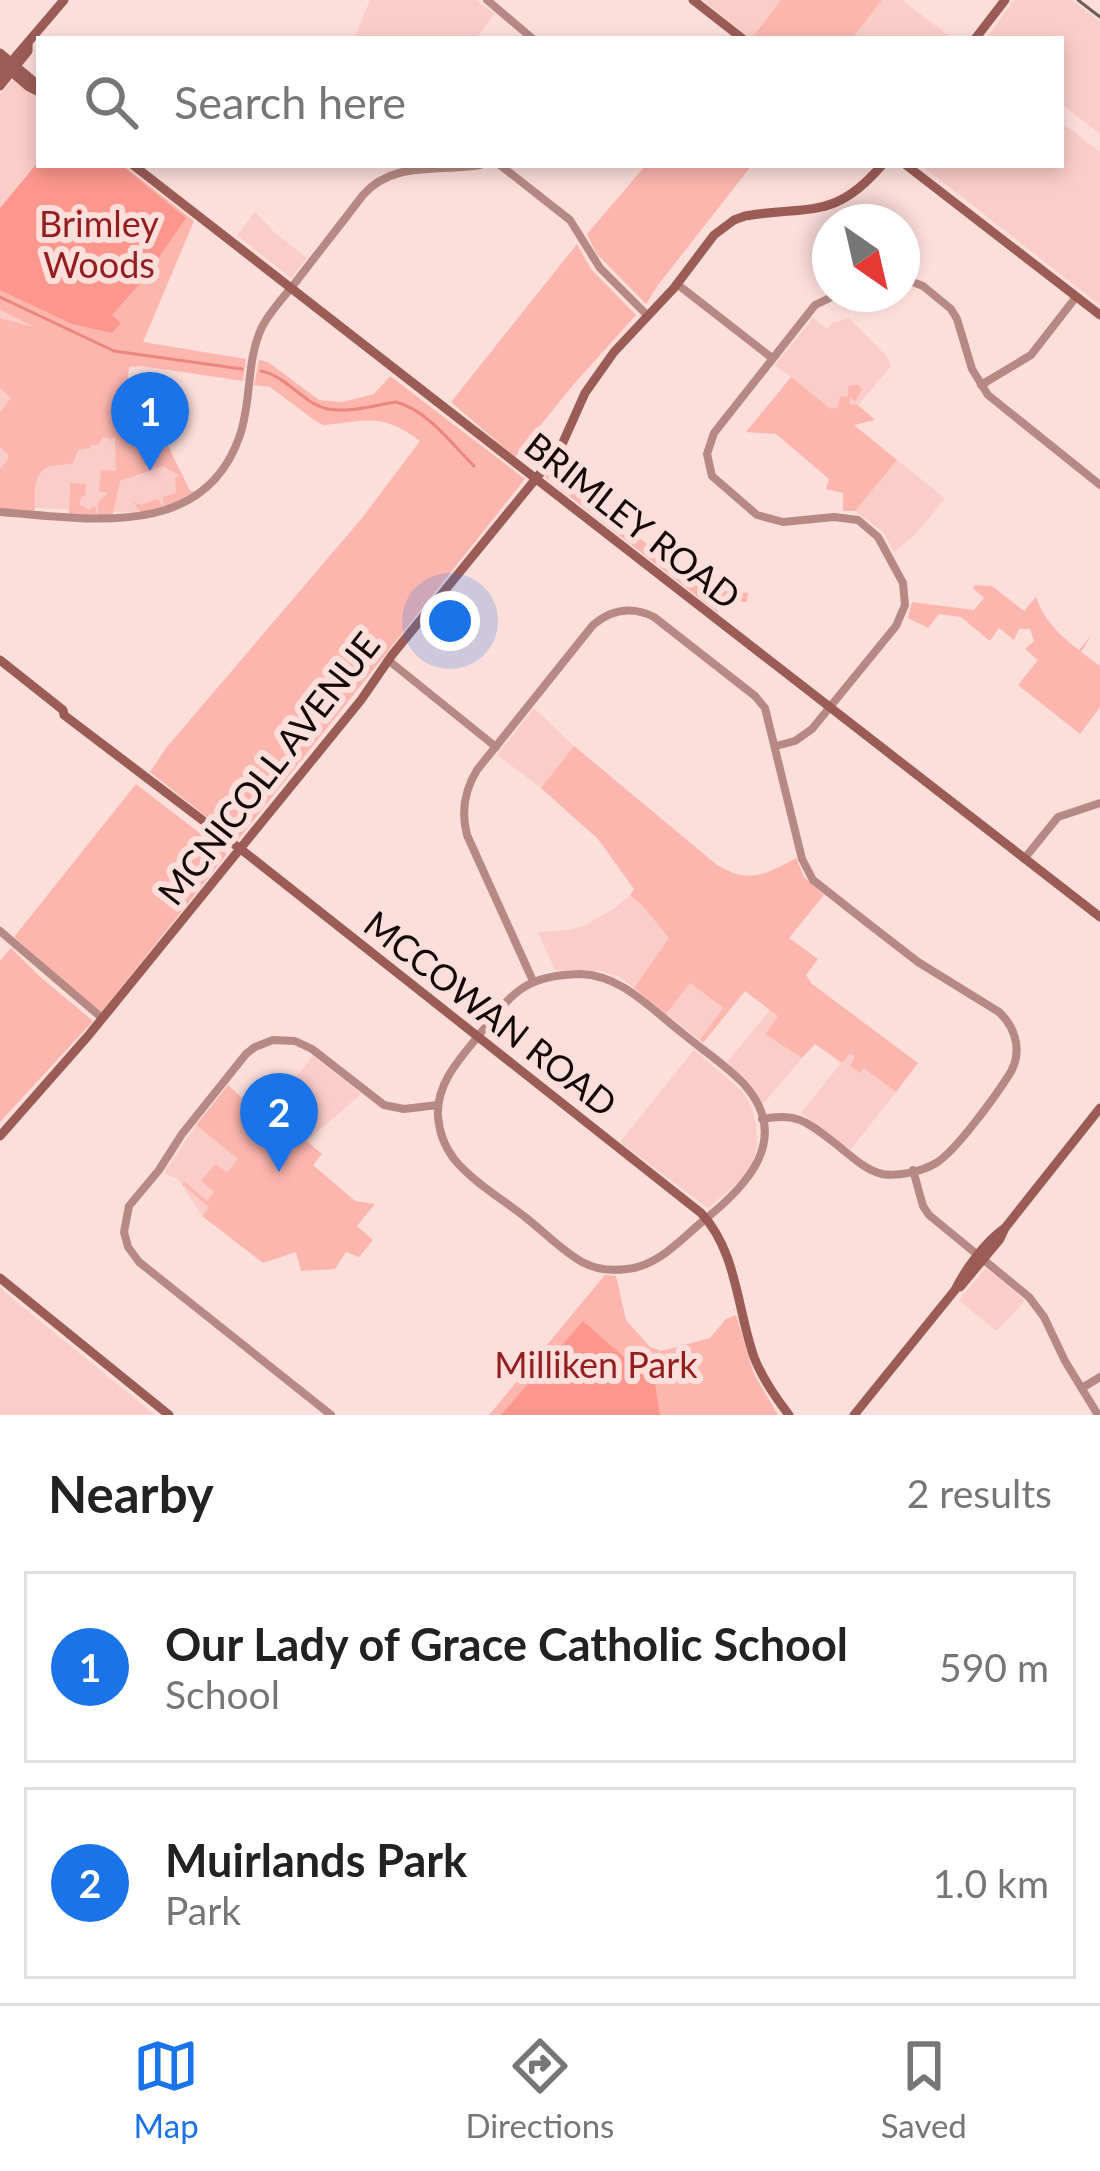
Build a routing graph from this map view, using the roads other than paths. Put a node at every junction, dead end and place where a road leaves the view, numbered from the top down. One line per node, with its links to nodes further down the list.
1 (64, 0): 8 (main road)
2 (487, 0): 5 (street)
3 (693, 0): 6 (main road)
4 (1005, 0): 7 (main road)
5 (529, 36)
6 (739, 36)
7 (977, 36)
8 (6, 65): 9 (main road); 10 (main road)
9 (0, 86)
10 (36, 90)
11 (137, 168): 18 (main road, BRIMLEY ROAD)
12 (441, 168): 18 (street)
13 (504, 168): 21 (street)
14 (878, 168): 16 (main road, MCNICOLL AVENUE)
15 (910, 168): 19 (main road)
16 (677, 284): 21 (main road, MCNICOLL AVENUE); 23 (street)
17 (920, 284): 24 (street)
18 (291, 289): 25 (main road, BRIMLEY ROAD); 27 (street)
19 (1076, 297): 22 (main road); 24 (street)
20 (812, 309): 23 (street)
21 (647, 315): 25 (main road, MCNICOLL AVENUE)
22 (1100, 315)
23 (772, 358): 30 (street)
24 (981, 385): 26 (street)
25 (536, 478): 29 (main road, MCNICOLL AVENUE); 30 (main road, BRIMLEY ROAD)
26 (1100, 485)
27 (0, 512)
28 (0, 660): 34 (main road, MCCOWAN ROAD)
29 (388, 660): 32 (street); 34 (main road, MCNICOLL AVENUE)
30 (829, 709): 31 (street); 35 (main road, BRIMLEY ROAD)
31 (776, 746): 32 (street); 45 (street)
32 (496, 747): 38 (street)
33 (1100, 803): 35 (street)
34 (241, 849): 39 (main road, MCNICOLL AVENUE); 40 (main road, MCCOWAN ROAD)
35 (1024, 859): 36 (main road, BRIMLEY ROAD)
36 (1100, 917)
37 (0, 932): 39 (street)
38 (533, 981): 40 (street); 43 (street)
39 (102, 1018): 44 (main road, MCNICOLL AVENUE)
40 (476, 1038): 41 (street); 46 (main road, MCCOWAN ROAD)
41 (438, 1105): 46 (street); 52 (street)
42 (1100, 1108): 47 (main road)
43 (762, 1119): 45 (street); 46 (street)
44 (0, 1136)
45 (913, 1171): 47 (street)
46 (706, 1219): 53 (main road, MCCOWAN ROAD)
47 (981, 1258): 50 (street); 54 (main road)
48 (0, 1278): 51 (main road)
49 (1100, 1377): 50 (street)
50 (1082, 1388): 55 (street)
51 (169, 1415)
52 (331, 1415)
53 (789, 1415)
54 (856, 1415)
55 (1098, 1415)

